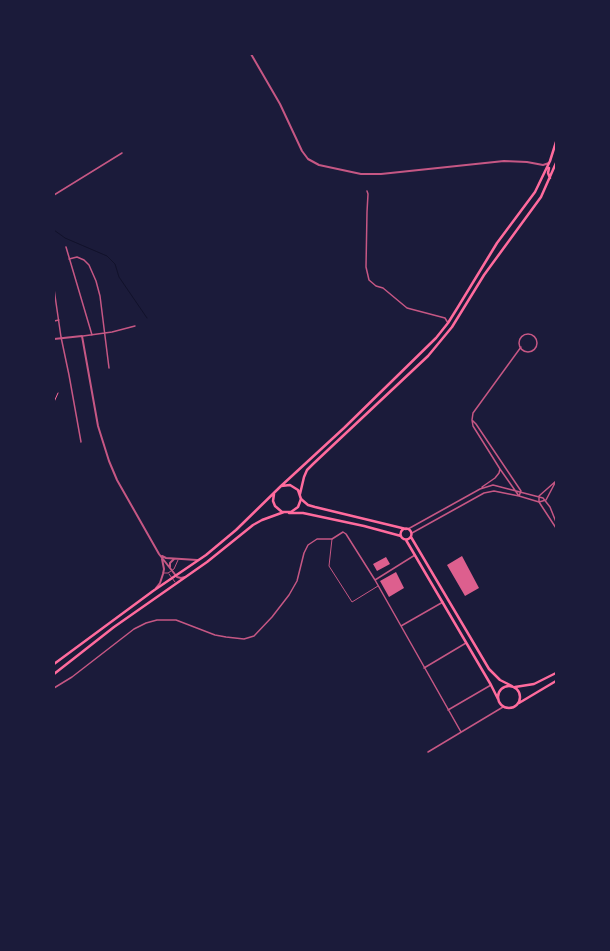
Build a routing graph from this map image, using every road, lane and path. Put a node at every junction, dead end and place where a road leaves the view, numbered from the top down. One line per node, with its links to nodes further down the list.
1 (251, 54): 6 (street)
2 (556, 142): 4 (main road)
3 (122, 153): 10 (street)
4 (550, 162): 6 (street); 7 (main road); 8 (main road)
5 (556, 163): 8 (main road)
6 (538, 164): 7 (street)
7 (544, 175): 12 (main road)
8 (550, 179): 11 (main road)
9 (367, 191): 18 (street)
10 (54, 195)
11 (519, 226): 12 (main road); 38 (main road)
12 (509, 227): 18 (main road)
13 (66, 247): 14 (street)
14 (69, 259): 20 (street); 21 (street)
15 (54, 289): 16 (street)
16 (59, 320): 17 (street); 23 (street)
17 (54, 321)
18 (448, 323): 33 (main road)
19 (135, 326): 20 (street)
20 (104, 332): 21 (street); 26 (street)
21 (92, 335): 22 (street)
22 (82, 336): 23 (street); 54 (street)
23 (61, 338): 24 (street); 30 (street)
24 (54, 339)
25 (521, 347): 25 (street); 29 (street)
26 (109, 368)
27 (58, 393): 28 (path)
28 (54, 402)
29 (472, 420): 31 (street); 37 (street)
30 (81, 442)
31 (500, 469): 34 (street); 35 (street)
32 (556, 481): 40 (street); 42 (street)
33 (281, 486): 36 (main road); 38 (main road)
34 (480, 489): 35 (street); 49 (street)
35 (515, 490): 37 (street); 39 (street)
36 (275, 492): 44 (main road); 57 (main road)
37 (521, 492): 39 (street); 40 (street)
38 (300, 494): 41 (main road)
39 (519, 496): 43 (street); 50 (street)
40 (539, 496): 42 (street); 43 (street)
41 (301, 499): 44 (main road); 45 (main road)
42 (546, 500): 43 (street); 46 (street)
43 (539, 502): 48 (street)
44 (286, 512): 47 (main road); 62 (main road)
45 (366, 519): 47 (main road); 49 (main road)
46 (556, 522)
47 (364, 526): 51 (main road)
48 (556, 528)
49 (407, 529): 50 (main road); 51 (main road)
50 (411, 535): 53 (main road); 77 (main road)
51 (401, 536): 53 (main road)
52 (332, 539): 64 (street); 66 (street); 78 (street)
53 (406, 540): 55 (main road)
54 (159, 554): 56 (street); 58 (street); 59 (street)
55 (415, 555): 64 (street); 68 (main road)
56 (177, 559): 57 (street); 58 (street); 58 (street)
57 (198, 560): 61 (main road)
58 (172, 570): 60 (street); 61 (street)
59 (164, 573): 60 (street); 67 (street)
60 (168, 573): 63 (street)
61 (176, 575): 62 (street); 63 (main road)
62 (186, 577): 65 (main road)
63 (172, 578): 65 (street); 67 (main road)
64 (375, 580): 66 (street)
65 (176, 584): 74 (main road)
66 (378, 586): 69 (street)
67 (154, 591): 71 (main road)
68 (443, 602): 69 (street); 70 (main road)
69 (401, 626): 72 (street)
70 (466, 643): 72 (street); 76 (main road)
71 (54, 664)
72 (424, 668): 82 (street)
73 (556, 673): 77 (main road)
74 (54, 674)
75 (556, 681): 80 (main road)
76 (491, 685): 79 (main road); 82 (street)
77 (513, 687): 79 (main road); 80 (main road)
78 (54, 688)
79 (498, 700): 81 (main road)
80 (518, 704): 81 (main road)
81 (503, 707): 83 (street)
82 (448, 710): 83 (street)
83 (461, 732): 84 (street)
84 (428, 752)

